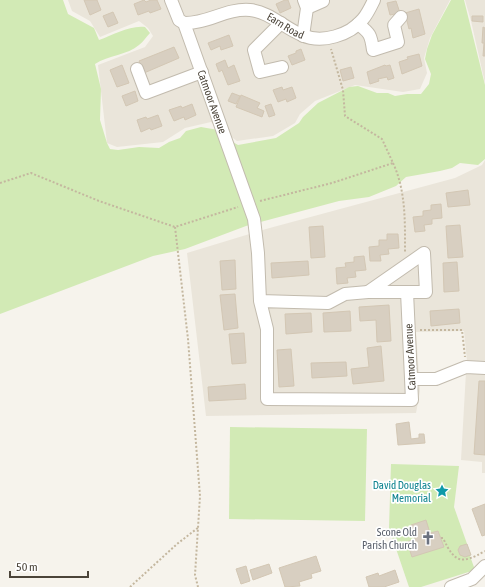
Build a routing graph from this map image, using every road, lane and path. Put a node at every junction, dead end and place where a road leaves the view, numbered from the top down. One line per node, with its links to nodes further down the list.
1 (170, 0): 6 (street, Catmoor Avenue)
2 (374, 0): 8 (street, Earn Road)
3 (323, 1): 4 (street)
4 (306, 4): 9 (street)
5 (401, 17): 8 (street)
6 (184, 23): 7 (street, Earn Road); 12 (street, Catmoor Avenue)
7 (281, 23): 9 (street, Earn Road); 10 (street)
8 (358, 24): 9 (street, Earn Road)
9 (303, 36)
10 (282, 66)
11 (137, 69): 12 (street)
12 (202, 72): 18 (street, Catmoor Avenue)
13 (393, 162): 15 (path)
14 (175, 227): 23 (path)
15 (406, 266): 16 (street); 17 (street)
16 (368, 292): 17 (street); 18 (street)
17 (407, 292): 19 (street, Catmoor Avenue)
18 (260, 302): 22 (street, Catmoor Avenue)
19 (409, 330): 20 (path); 22 (street, Catmoor Avenue)
20 (466, 367): 21 (street); 22 (street)
21 (485, 368)
22 (412, 379)
23 (198, 527): 28 (path); 29 (path)
24 (441, 538): 25 (path)
25 (485, 551)
26 (485, 566): 27 (street)
27 (465, 584): 30 (street)
28 (130, 587)
29 (198, 587)
30 (450, 587)

